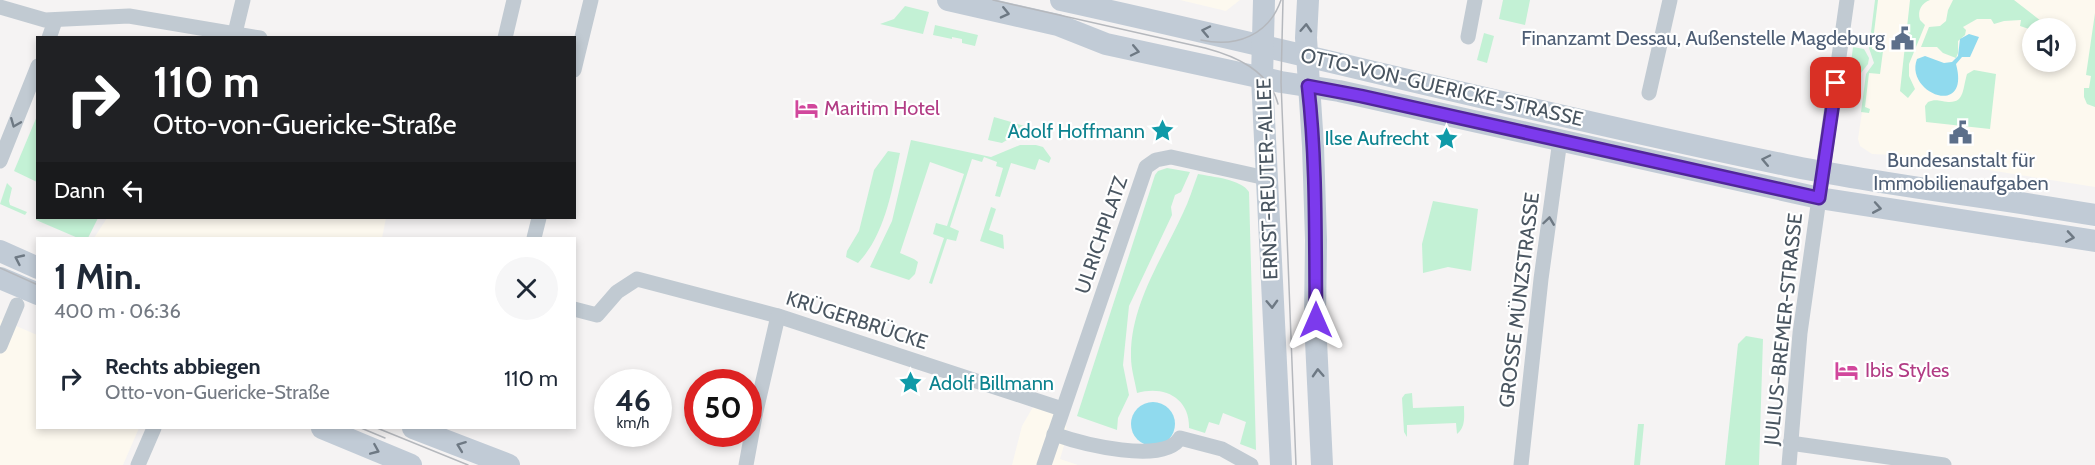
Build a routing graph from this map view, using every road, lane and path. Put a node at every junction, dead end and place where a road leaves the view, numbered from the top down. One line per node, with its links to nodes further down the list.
1 (243, 0): 13 (street)
2 (514, 0): 16 (street)
3 (591, 0): 20 (street)
4 (948, 0): 22 (street, OTTO-VON-GUERICKE-STRASSE, one-way to 22)
5 (1061, 0): 18 (street, OTTO-VON-GUERICKE-STRASSE, one-way to 5)
6 (1264, 0): 18 (street, ERNST-REUTER-ALLEE)
7 (1308, 0): 19 (street, one-way to 7)
8 (1475, 0): 17 (street)
9 (1670, 0): 24 (street)
10 (1846, 0): 27 (street)
11 (0, 7): 12 (street)
12 (55, 21): 13 (street); 14 (street)
13 (235, 33): 15 (street)
14 (50, 36)
15 (250, 36)
16 (505, 36)
17 (1468, 37)
18 (1263, 44): 19 (street, OTTO-VON-GUERICKE-STRASSE); 22 (street, ERNST-REUTER-ALLEE); 23 (street)
19 (1306, 56): 23 (street); 27 (street, OTTO-VON-GUERICKE-STRASSE, one-way to 19)
20 (576, 62)
21 (36, 71): 26 (street, one-way to 26)
22 (1262, 78): 23 (street, OTTO-VON-GUERICKE-STRASSE); 28 (street, ERNST-REUTER-ALLEE)
23 (1308, 86): 25 (street, OTTO-VON-GUERICKE-STRASSE); 55 (street, one-way to 23)
24 (1649, 93)
25 (1560, 140): 29 (street, OTTO-VON-GUERICKE-STRASSE); 56 (street, GROSSE MÜNZSTRASSE, one-way to 25)
26 (0, 161)
27 (1824, 171): 29 (street); 30 (street, OTTO-VON-GUERICKE-STRASSE)
28 (1267, 176): 42 (street, ULRICHPLATZ); 54 (street, ERNST-REUTER-ALLEE, one-way to 54)
29 (1819, 198): 33 (street, OTTO-VON-GUERICKE-STRASSE, one-way to 33); 47 (street, JULIUS-BREMER-STRASSE)
30 (2095, 215)
31 (539, 219): 32 (street)
32 (534, 237)
33 (2095, 241)
34 (0, 250): 35 (street, one-way to 34)
35 (36, 267)
36 (0, 278): 37 (street)
37 (36, 293)
38 (17, 305): 41 (street)
39 (576, 310): 40 (street, KRÜGERBRÜCKE)
40 (778, 316): 42 (street, KRÜGERBRÜCKE); 51 (street)
41 (0, 346)
42 (1062, 409): 46 (street, ULRICHPLATZ)
43 (154, 429): 48 (street)
44 (324, 429): 49 (street, one-way to 49)
45 (416, 429): 50 (street, one-way to 45)
46 (1054, 434): 52 (street, ULRICHPLATZ); 53 (street)
47 (1790, 443): 57 (street, JULIUS-BREMER-STRASSE); 58 (street)
48 (138, 465)
49 (411, 465)
50 (509, 465)
51 (746, 465)
52 (1044, 465)
53 (1251, 465)
54 (1281, 465)
55 (1322, 465)
56 (1521, 465)
57 (1789, 465)
58 (1944, 465)

